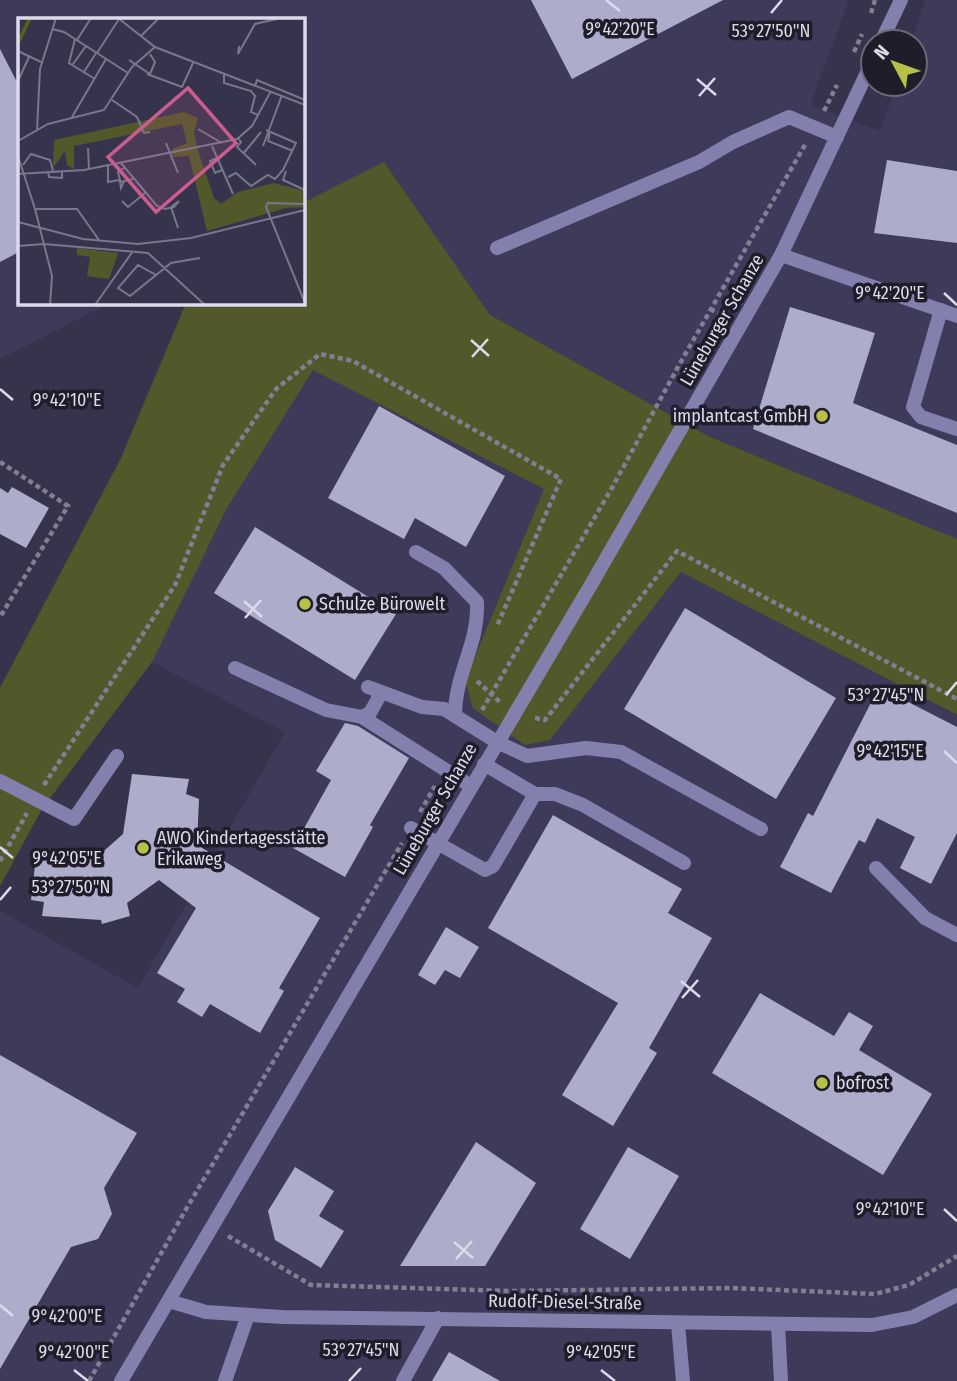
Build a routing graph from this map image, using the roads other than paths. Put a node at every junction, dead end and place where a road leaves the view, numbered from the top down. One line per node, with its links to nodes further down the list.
1 (901, 0): 2 (street)
2 (888, 28)
3 (859, 90): 4 (street, Lüneburger Schanze)
4 (837, 137): 5 (street); 6 (street, Lüneburger Schanze)
5 (497, 248)
6 (781, 255): 7 (street, Lüneburger Schanze); 14 (street, Lüneburger Schanze)
7 (941, 310): 8 (street, Lüneburger Schanze); 9 (street)
8 (957, 316)
9 (957, 429)
10 (416, 552): 12 (street)
11 (235, 668): 13 (street)
12 (455, 716): 13 (street); 14 (street)
13 (362, 717): 18 (street)
14 (497, 742): 16 (street, Lüneburger Schanze); 21 (street)
15 (117, 756): 17 (street)
16 (484, 764): 18 (street, Lüneburger Schanze); 19 (street)
17 (0, 781)
18 (471, 786): 22 (street, Lüneburger Schanze)
19 (535, 793): 22 (street); 23 (street)
20 (411, 828): 22 (street)
21 (761, 828)
22 (437, 844): 27 (street, Lüneburger Schanze)
23 (684, 863)
24 (876, 868): 25 (street)
25 (957, 935)
26 (957, 1295): 31 (street, Rudolf-Diesel-Straße)
27 (169, 1301): 28 (street, Rudolf-Diesel-Straße); 32 (street, Lüneburger Schanze)
28 (248, 1315): 29 (street, Rudolf-Diesel-Straße); 33 (street)
29 (438, 1318): 30 (street, Rudolf-Diesel-Straße); 34 (street)
30 (678, 1324): 31 (street, Rudolf-Diesel-Straße); 35 (street)
31 (778, 1325): 36 (street)
32 (121, 1381)
33 (225, 1381)
34 (402, 1381)
35 (682, 1381)
36 (781, 1381)

